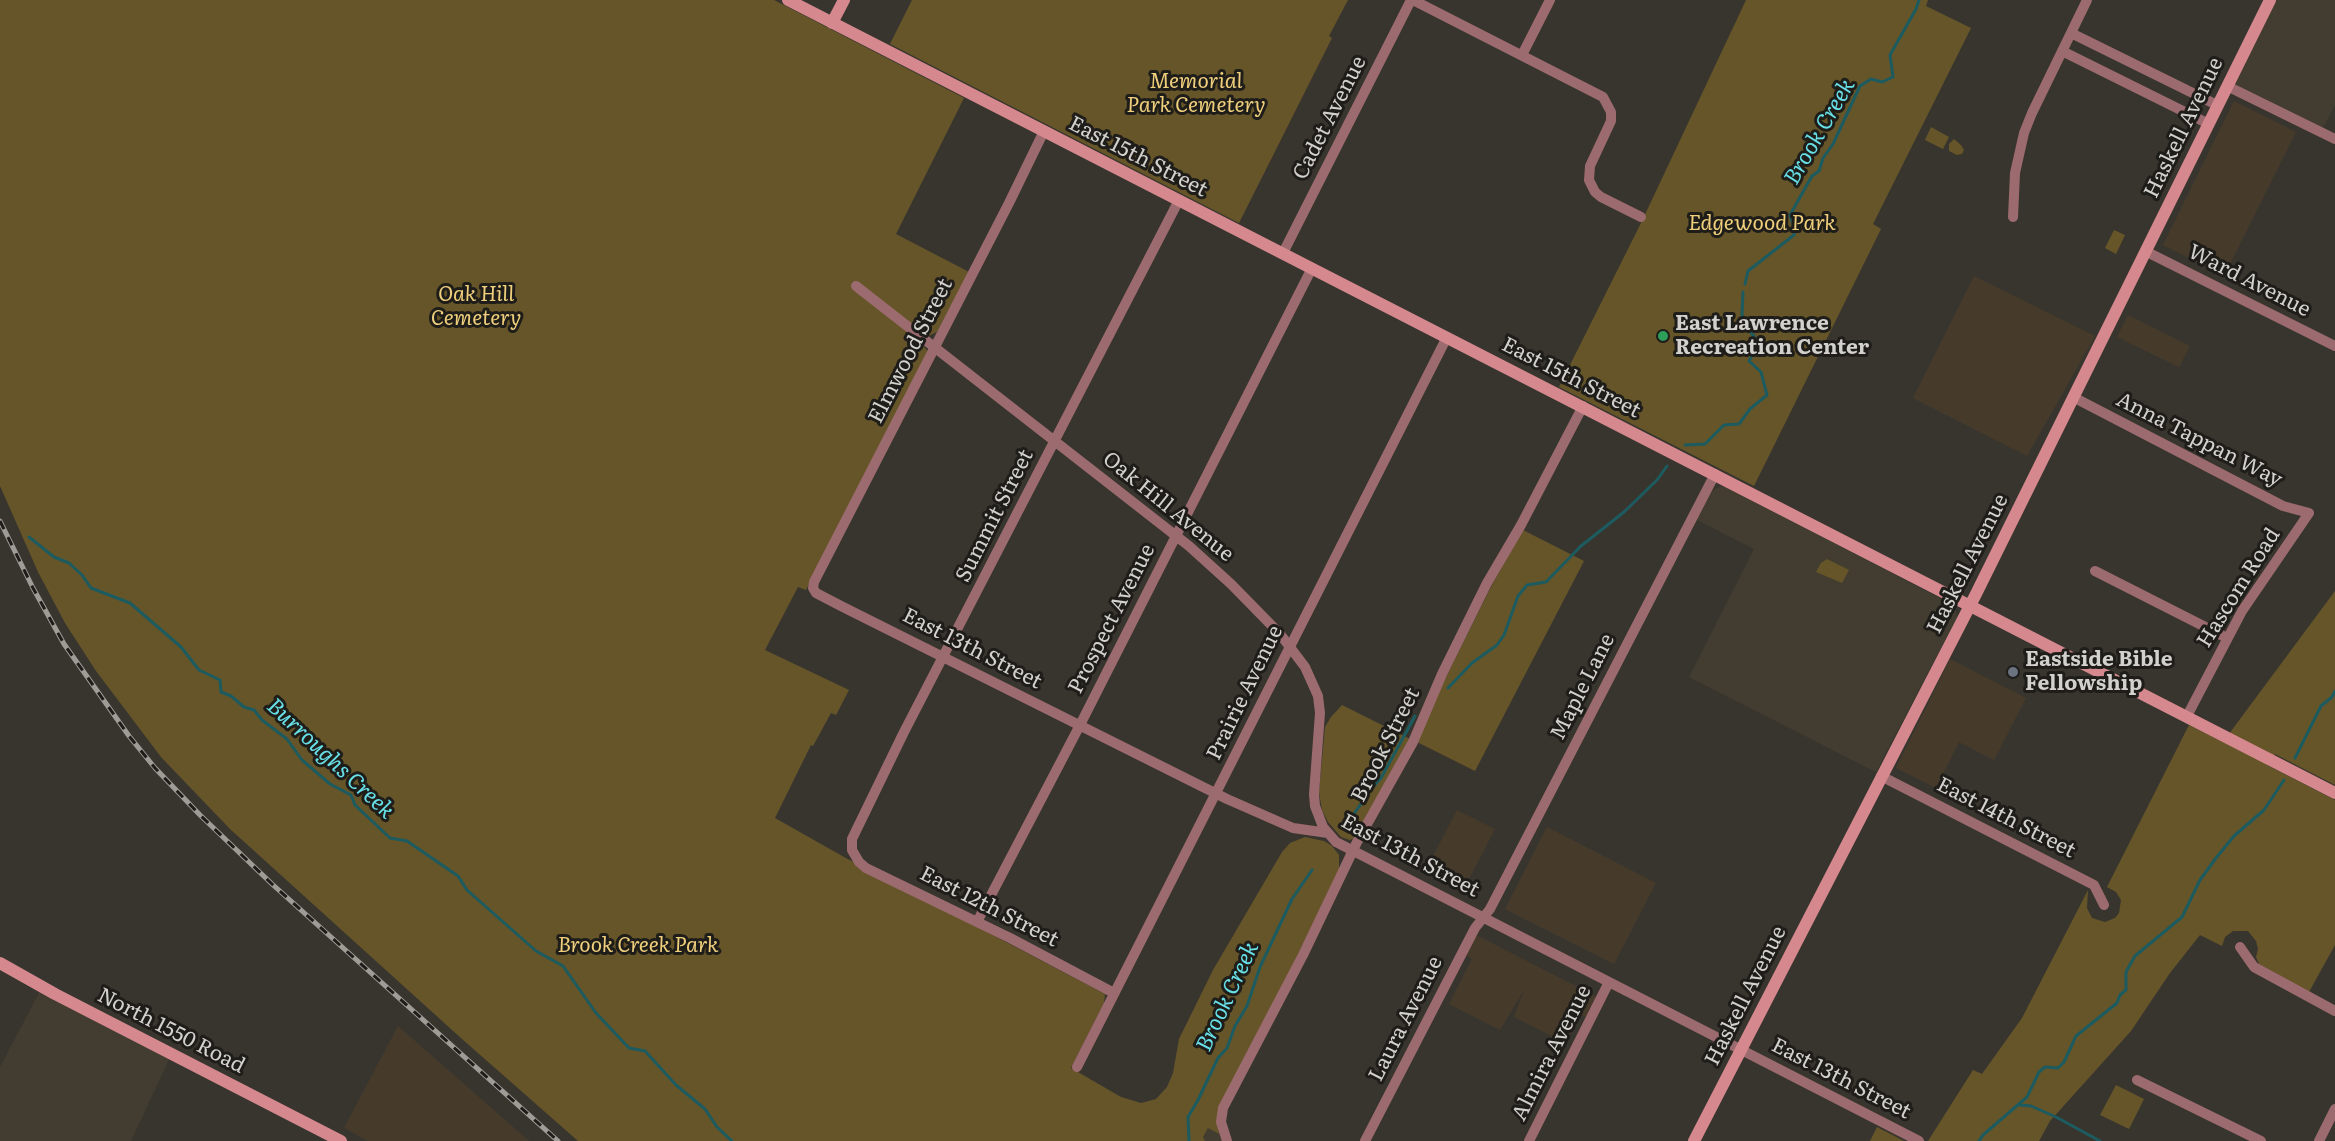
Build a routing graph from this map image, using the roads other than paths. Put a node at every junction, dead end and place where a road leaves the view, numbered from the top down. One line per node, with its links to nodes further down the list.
1 (788, 0): 7 (main road, East 15th Street)
2 (844, 0): 7 (main road)
3 (1412, 0): 10 (street); 20 (street, Cadet Avenue)
4 (1550, 0): 10 (street)
5 (2087, 0): 8 (street)
6 (2270, 0): 11 (main road, Haskell Avenue)
7 (832, 23): 14 (main road, East 15th Street)
8 (2071, 33): 9 (street); 12 (street)
9 (2062, 51): 13 (street); 18 (street)
10 (1522, 56): 17 (street)
11 (2227, 86): 12 (main road, Haskell Avenue); 15 (street)
12 (2217, 105): 13 (main road, Haskell Avenue)
13 (2208, 124): 19 (main road, Haskell Avenue)
14 (1044, 131): 16 (main road, East 15th Street); 25 (street, Elmwood Street)
15 (2335, 139)
16 (1179, 200): 20 (main road, East 15th Street); 28 (street, Summit Street)
17 (1641, 217)
18 (2013, 218)
19 (2145, 251): 24 (street, Ward Avenue); 26 (main road, Haskell Avenue)
20 (1283, 253): 21 (main road, East 15th Street)
21 (1312, 268): 23 (main road, East 15th Street); 31 (street, Prospect Avenue)
22 (856, 286): 25 (street, Oak Hill Avenue)
23 (1447, 337): 27 (main road, East 15th Street); 36 (street, Prairie Avenue)
24 (2335, 346)
25 (934, 348): 28 (street, Oak Hill Avenue); 33 (street, Elmwood Street)
26 (2073, 397): 30 (street, Anna Tappan Way); 34 (main road, Haskell Avenue)
27 (1582, 406): 29 (main road, East 15th Street); 45 (street, Brook Street)
28 (1056, 441): 31 (street, Oak Hill Avenue); 37 (street, Summit Street)
29 (1714, 474): 34 (main road, East 15th Street); 47 (street, Maple Lane)
30 (2309, 513): 35 (street, Hascom Road)
31 (1175, 535): 36 (street, Oak Hill Avenue); 39 (street, Prospect Avenue)
32 (2095, 571): 35 (street)
33 (813, 588): 37 (street, East 13th Street)
34 (1970, 605): 38 (main road, East 15th Street); 40 (main road, Haskell Avenue)
35 (2227, 638): 38 (street, Hascom Road)
36 (1290, 646): 42 (street, Prairie Avenue); 43 (street, Oak Hill Avenue)
37 (945, 657): 39 (street, East 13th Street); 44 (street, Summit Street)
38 (2187, 716): 41 (main road, East 15th Street)
39 (1080, 725): 42 (street, East 13th Street); 48 (street, Prospect Avenue)
40 (1881, 776): 46 (street, East 14th Street); 54 (main road, Haskell Avenue)
41 (2335, 793)
42 (1216, 794): 43 (street, East 13th Street); 52 (street, Prairie Avenue)
43 (1328, 833): 45 (street, East 13th Street)
44 (852, 850): 48 (street, East 12th Street)
45 (1353, 851): 47 (street, East 13th Street); 58 (street, Brook Street)
46 (2104, 905)
47 (1484, 918): 51 (street, East 13th Street); 60 (street, Laura Avenue)
48 (977, 922): 52 (street, East 12th Street)
49 (2240, 947): 53 (street)
50 (0, 963): 59 (main road, North 1550 Road)
51 (1609, 982): 54 (street, East 13th Street); 61 (street, Almira Avenue)
52 (1114, 993): 55 (street, Prairie Avenue)
53 (2335, 1011)
54 (1740, 1050): 62 (main road, Haskell Avenue); 63 (street, East 13th Street)
55 (1077, 1066)
56 (2137, 1080): 64 (street)
57 (2335, 1109): 65 (street)
58 (1226, 1139)
59 (341, 1141)
60 (1365, 1141)
61 (1529, 1141)
62 (1694, 1141)
63 (1919, 1141)
64 (2261, 1141)
65 (2319, 1141)

